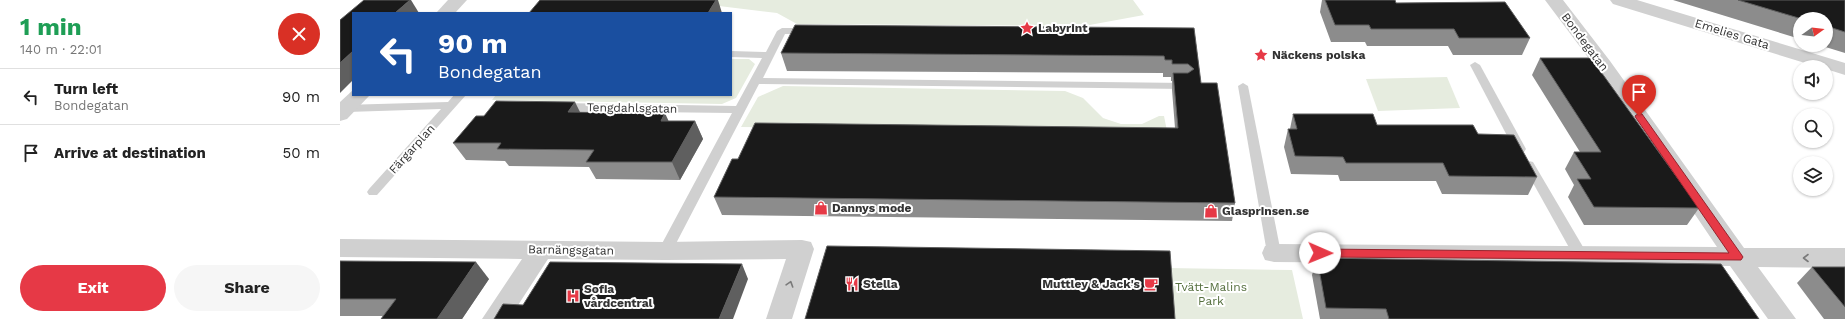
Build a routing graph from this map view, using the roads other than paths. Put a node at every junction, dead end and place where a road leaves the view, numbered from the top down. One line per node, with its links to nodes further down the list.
1 (458, 0): 4 (street)
2 (1554, 0): 24 (street, Bondegatan)
3 (1619, 0): 9 (street, Emelies Gata)
4 (446, 12)
5 (821, 31): 7 (lane)
6 (732, 54): 7 (lane)
7 (769, 55): 10 (lane)
8 (1475, 65): 23 (lane)
9 (1845, 69)
10 (755, 80): 11 (lane); 17 (lane)
11 (1186, 86)
12 (1243, 86): 22 (lane)
13 (459, 96): 14 (lane, Färgarplan)
14 (450, 105): 15 (lane, Färgarplan); 18 (lane, Färgarplan)
15 (349, 106)
16 (553, 107): 17 (lane, Tengdahlsgatan)
17 (739, 110): 21 (lane)
18 (373, 192)
19 (340, 248): 20 (street, Barnängsgatan)
20 (542, 249): 21 (street, Barnängsgatan); 26 (street)
21 (665, 251): 27 (street, Barnängsgatan, one-way to 21)
22 (1274, 253): 23 (street)
23 (1581, 256): 24 (street)
24 (1738, 257): 25 (street, one-way to 24); 28 (street, Bondegatan)
25 (1845, 258)
26 (495, 319)
27 (779, 319)
28 (1783, 319)

